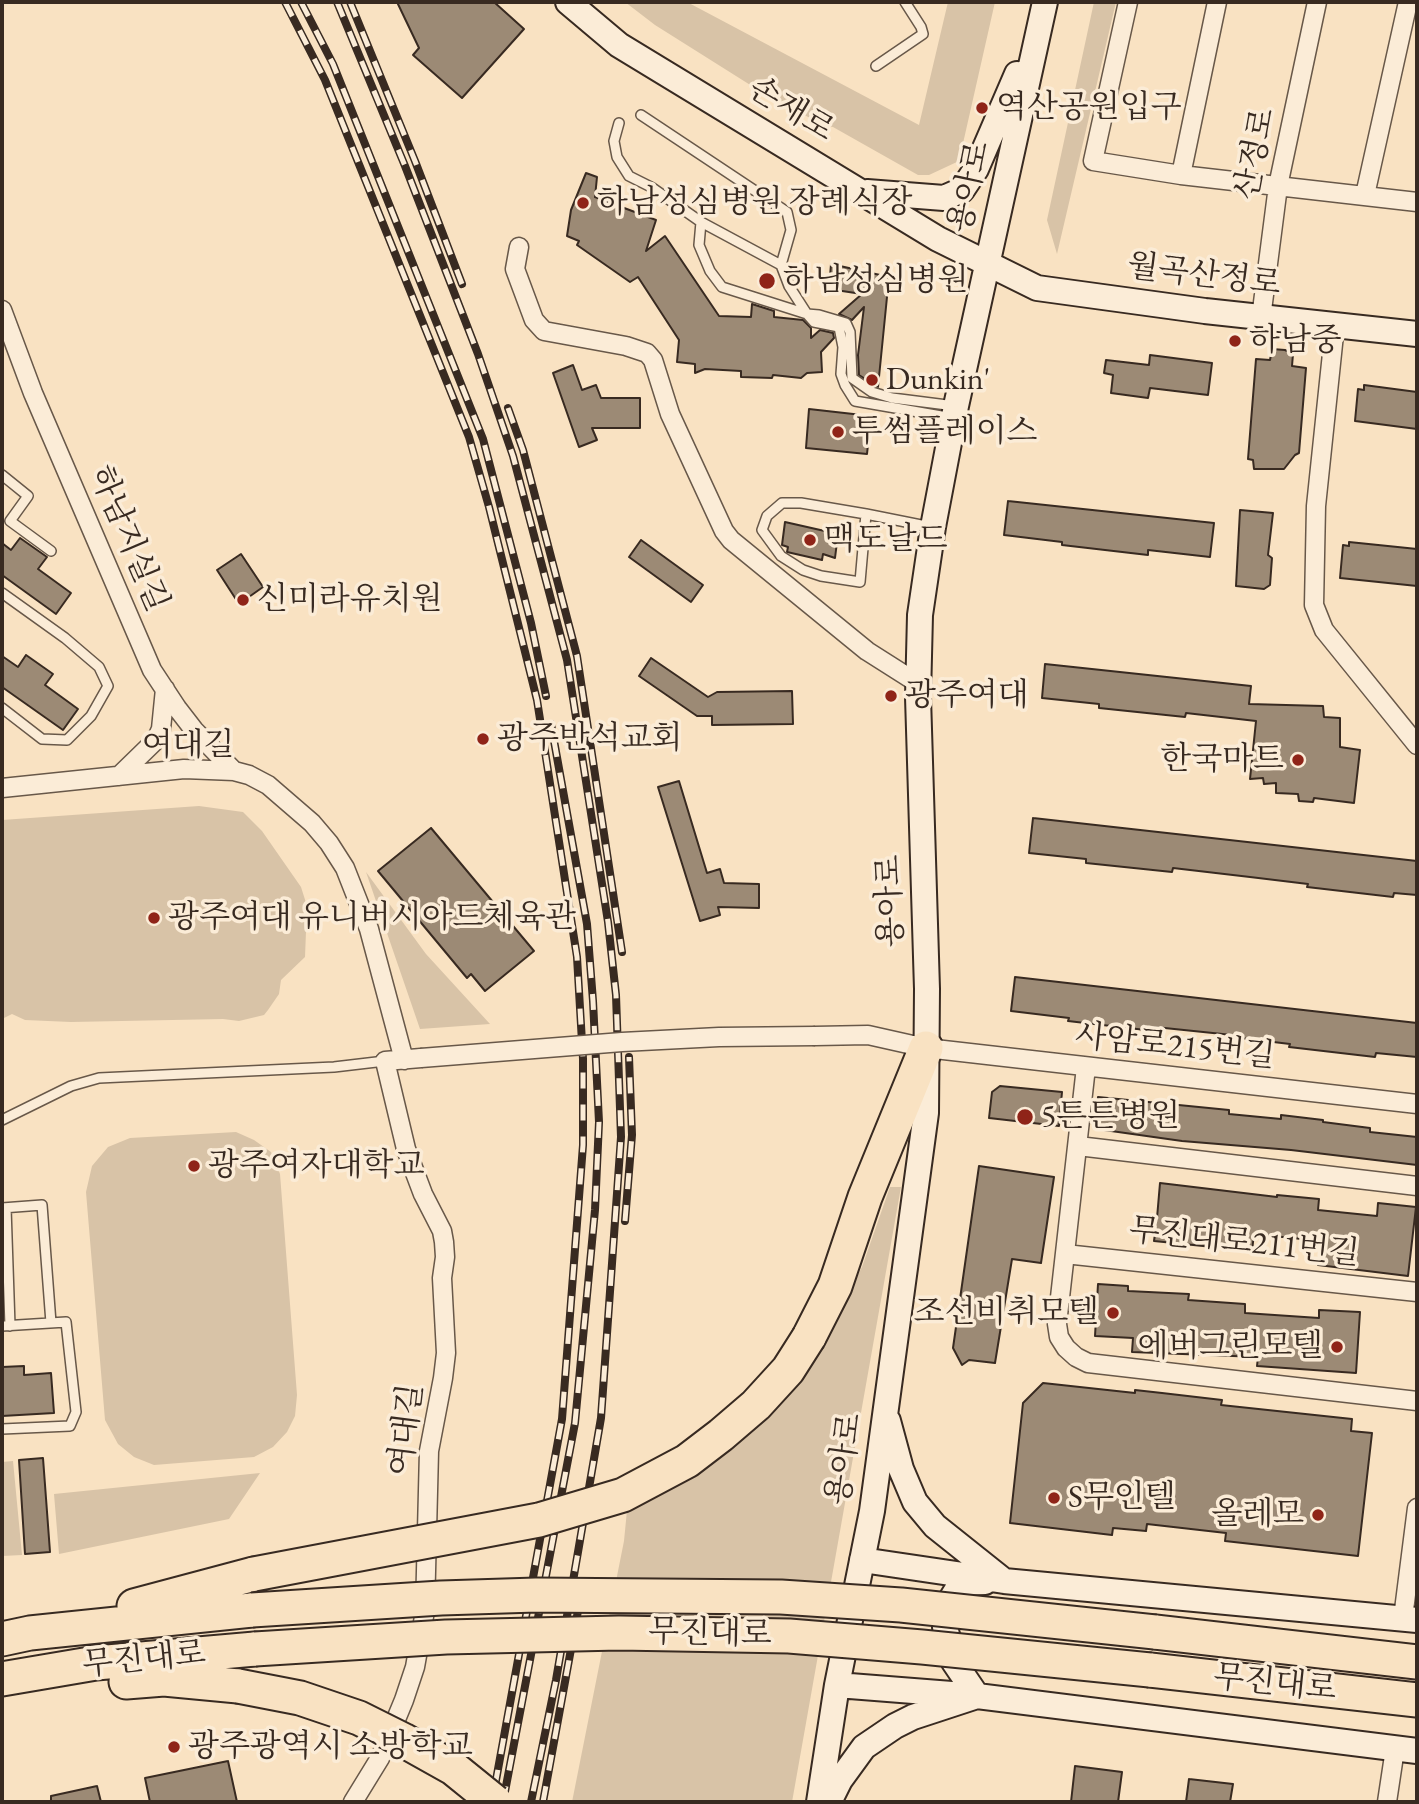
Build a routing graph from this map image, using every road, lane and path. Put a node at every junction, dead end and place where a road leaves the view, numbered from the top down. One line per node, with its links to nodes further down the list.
1 (568, 2): 13 (main road, 손재로)
2 (905, 2): 8 (lane)
3 (1128, 2): 11 (street)
4 (1217, 2): 11 (street)
5 (1317, 2): 12 (street, 산정로)
6 (1408, 2): 14 (street)
7 (1043, 10): 13 (main road); 18 (main road, 용아로)
8 (876, 66)
9 (641, 115): 19 (lane)
10 (619, 123): 16 (lane)
11 (1181, 175): 12 (street)
12 (1278, 186): 14 (street); 22 (street, 산정로)
13 (862, 191): 18 (main road, 손재로)
14 (1365, 195): 15 (street)
15 (1417, 202)
16 (701, 222): 19 (lane); 21 (lane)
17 (519, 247): 31 (street)
18 (988, 264): 22 (main road, 월곡산정로); 25 (main road, 용아로)
19 (781, 265): 21 (lane)
20 (2, 310): 32 (street, 하남지실길)
21 (813, 317): 25 (lane); 25 (lane)
22 (1261, 318): 23 (main road, 월곡산정로)
23 (1335, 325): 24 (main road, 월곡산정로); 34 (street)
24 (1417, 334)
25 (956, 413): 28 (main road, 용아로)
26 (2, 475): 29 (lane)
27 (866, 514): 27 (lane); 28 (lane)
28 (933, 527): 31 (main road, 용아로)
29 (51, 551)
30 (2, 593): 33 (lane)
31 (919, 684): 38 (main road, 용아로)
32 (165, 690): 35 (street, 하남지실길); 36 (street)
33 (2, 708)
34 (1417, 745)
35 (234, 771): 36 (street, 여대길); 39 (street, 여대길)
36 (119, 776): 37 (street, 여대길)
37 (2, 788)
38 (926, 1048): 39 (street, 사암로215번길, bridge); 41 (street, 사암로215번길); 52 (main road, 용아로); 58 (highway, bridge)
39 (412, 1059): 40 (street, 사암로215번길)
40 (385, 1061): 43 (lane); 66 (street, 여대길)
41 (1086, 1067): 42 (street, 사암로215번길); 44 (street)
42 (1417, 1104)
43 (2, 1120)
44 (1078, 1146): 45 (street); 47 (street)
45 (1417, 1186)
46 (4, 1208): 49 (lane); 50 (lane)
47 (1065, 1254): 48 (street, 무진대로211번길); 51 (street)
48 (1417, 1292)
49 (51, 1323): 50 (lane); 53 (lane)
50 (6, 1326)
51 (1417, 1401)
52 (885, 1410): 55 (main road, 용아로); 56 (main road)
53 (2, 1429)
54 (1417, 1508): 57 (street)
55 (862, 1560): 56 (main road); 61 (main road, 용아로)
56 (1004, 1581): 57 (main road); 63 (main road)
57 (1410, 1619)
58 (16, 1636): 59 (highway, 무진대로, bridge)
59 (1417, 1662)
60 (2, 1679): 64 (highway, 무진대로, bridge)
61 (837, 1685): 63 (main road, 무진대로); 68 (main road, 용아로)
62 (2, 1690): 67 (highway, bridge)
63 (977, 1696): 65 (main road, 무진대로); 69 (main road)
64 (1417, 1700)
65 (1406, 1750): 70 (street)
66 (353, 1802)
67 (495, 1802)
68 (819, 1802)
69 (829, 1802)
70 (1387, 1802)

